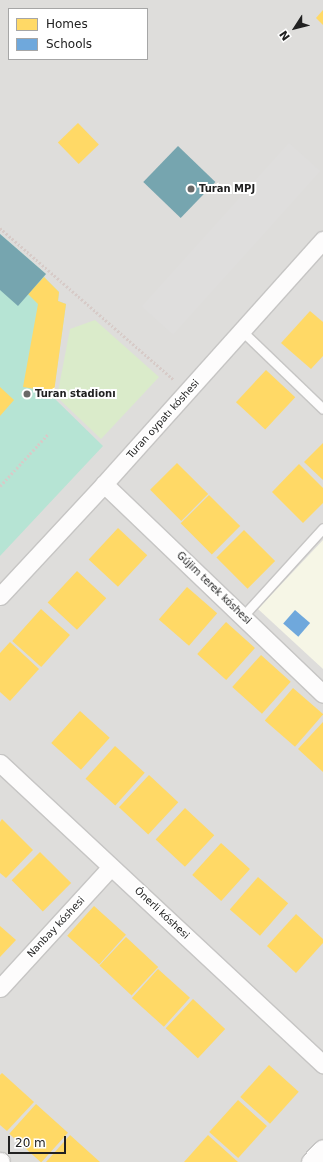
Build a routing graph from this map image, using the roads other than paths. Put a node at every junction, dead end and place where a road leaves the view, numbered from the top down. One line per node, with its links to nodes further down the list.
1 (323, 240): 2 (street, Turan oypatı kóshesi)
2 (242, 331): 3 (lane); 4 (street, Turan oypatı kóshesi)
3 (323, 409)
4 (104, 484): 6 (street, Turan oypatı kóshesi); 7 (street, Gújim terek kóshesi)
5 (323, 528): 7 (lane)
6 (0, 596)
7 (243, 616): 8 (street, Gújim terek kóshesi)
8 (323, 694)
9 (0, 763): 10 (street, Ónerli kóshesi)
10 (111, 867): 11 (street, Nanbay kóshesi); 12 (street, Ónerli kóshesi)
11 (0, 988)
12 (323, 1064)
13 (323, 1150): 14 (street)
14 (312, 1162)

